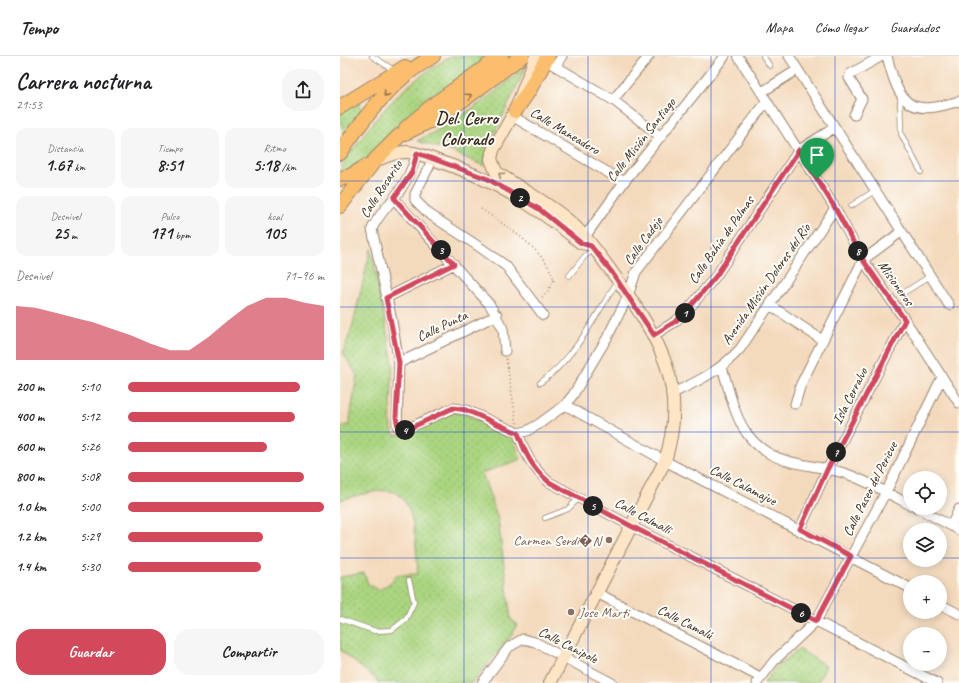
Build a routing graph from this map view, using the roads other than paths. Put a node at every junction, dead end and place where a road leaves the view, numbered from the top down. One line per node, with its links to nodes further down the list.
1 (372, 56): 16 (lane)
2 (501, 56): 28 (main road)
3 (522, 56): 28 (main road, one-way to 3)
4 (562, 56): 13 (street)
5 (649, 56): 21 (street)
6 (725, 56): 29 (street, Calle Misión Santiago)
7 (738, 56): 17 (street, Misioneros)
8 (763, 56): 14 (lane)
9 (789, 56): 15 (street)
10 (882, 56): 26 (street)
11 (887, 56): 19 (street)
12 (430, 58): 16 (main road)
13 (546, 60): 21 (street); 25 (main road); 25 (street)
14 (770, 66)
15 (797, 70): 17 (street); 27 (street)
16 (399, 75): 18 (main road); 31 (main road, one-way to 31)
17 (762, 92): 22 (street, Misioneros)
18 (362, 93): 20 (street); 24 (main road)
19 (900, 95): 23 (street); 35 (lane)
20 (340, 100)
21 (613, 100): 29 (street)
22 (767, 101): 30 (street, Misioneros); 51 (street, Calle Cadeje)
23 (959, 101)
24 (340, 107)
25 (513, 113): 37 (street, Calle Maneadero); 44 (street, one-way to 25)
26 (854, 115)
27 (834, 128): 30 (street); 38 (street)
28 (399, 136): 34 (main road)
29 (662, 136): 37 (street, Calle Misión Santiago)
30 (799, 150): 42 (street, Misioneros); 58 (street, Calle Bahía de Palmas)
31 (340, 153)
32 (417, 153): 33 (street); 34 (street); 39 (street, Calle Rosarito)
33 (433, 159): 44 (street); 56 (street)
34 (375, 160): 36 (main road); 40 (main road)
35 (921, 172)
36 (340, 179)
37 (624, 182): 44 (street, Calle Misión Santiago)
38 (874, 191): 41 (lane); 43 (street)
39 (394, 198): 46 (street); 52 (street, Calle Rosarito)
40 (340, 206)
41 (851, 206)
42 (835, 208): 45 (street, Misioneros); 53 (street, Avenida Misión Dolores del Río)
43 (901, 232): 45 (street); 48 (street)
44 (588, 243): 47 (lane); 49 (street)
45 (863, 260): 57 (street, Misioneros); 59 (street)
46 (454, 264): 52 (street); 55 (street)
47 (569, 276)
48 (930, 276): 50 (lane); 54 (street)
49 (618, 281): 51 (street); 64 (lane)
50 (905, 292)
51 (628, 296): 58 (street); 68 (street, Calle Cadeje)
52 (386, 298): 61 (street, Calle Rosarito)
53 (770, 304): 59 (street); 62 (street, Avenida Misión Dolores del Río)
54 (949, 305)
55 (497, 315): 60 (street); 61 (street, Calle Punta)
56 (543, 315)
57 (905, 320): 63 (street, Misioneros); 71 (street, Isla Cerralvo)
58 (654, 335): 65 (street)
59 (822, 340): 67 (street)
60 (505, 351)
61 (399, 363): 69 (street, Calle Rosarito)
62 (722, 367): 65 (street, Avenida Misión Dolores del Río); 71 (street)
63 (942, 377): 66 (street, Misioneros); 72 (street, Calle Paseo del Pericue)
64 (540, 383)
65 (673, 393): 70 (street)
66 (959, 403)
67 (796, 404)
68 (565, 405): 69 (street, Calle Cadeje); 70 (street, Calle Calamajue)
69 (518, 433): 73 (street, Calle Calmalli)
70 (665, 461): 78 (street); 80 (street, Calle Calamajue)
71 (827, 470): 72 (street); 80 (street, Isla Cerralvo)
72 (886, 492): 74 (street); 81 (street, Calle Paseo del Pericue)
73 (578, 498): 77 (lane); 78 (street, Calle Calmalli)
74 (903, 501)
75 (959, 509): 79 (street)
76 (930, 515): 79 (street)
77 (545, 518)
78 (631, 526): 84 (street); 88 (street, Calle Calmalli)
79 (955, 528)
80 (800, 529): 81 (street, Calle Calamajue)
81 (851, 556): 83 (street, Calle Calamajue); 88 (street, Calle Paseo del Pericue)
82 (409, 580): 87 (lane)
83 (903, 584)
84 (597, 593): 89 (street); 90 (street, Calle Camalú)
85 (947, 608): 86 (street)
86 (959, 614)
87 (340, 619)
88 (816, 621): 90 (street, Calle Paseo del Pericue); 94 (street, Calle Calmalli)
89 (563, 657): 91 (street, Calle Canipole); 92 (street); 93 (street, Calle Canipole)
90 (758, 680)
91 (482, 683)
92 (550, 683)
93 (612, 683)
94 (937, 683)

